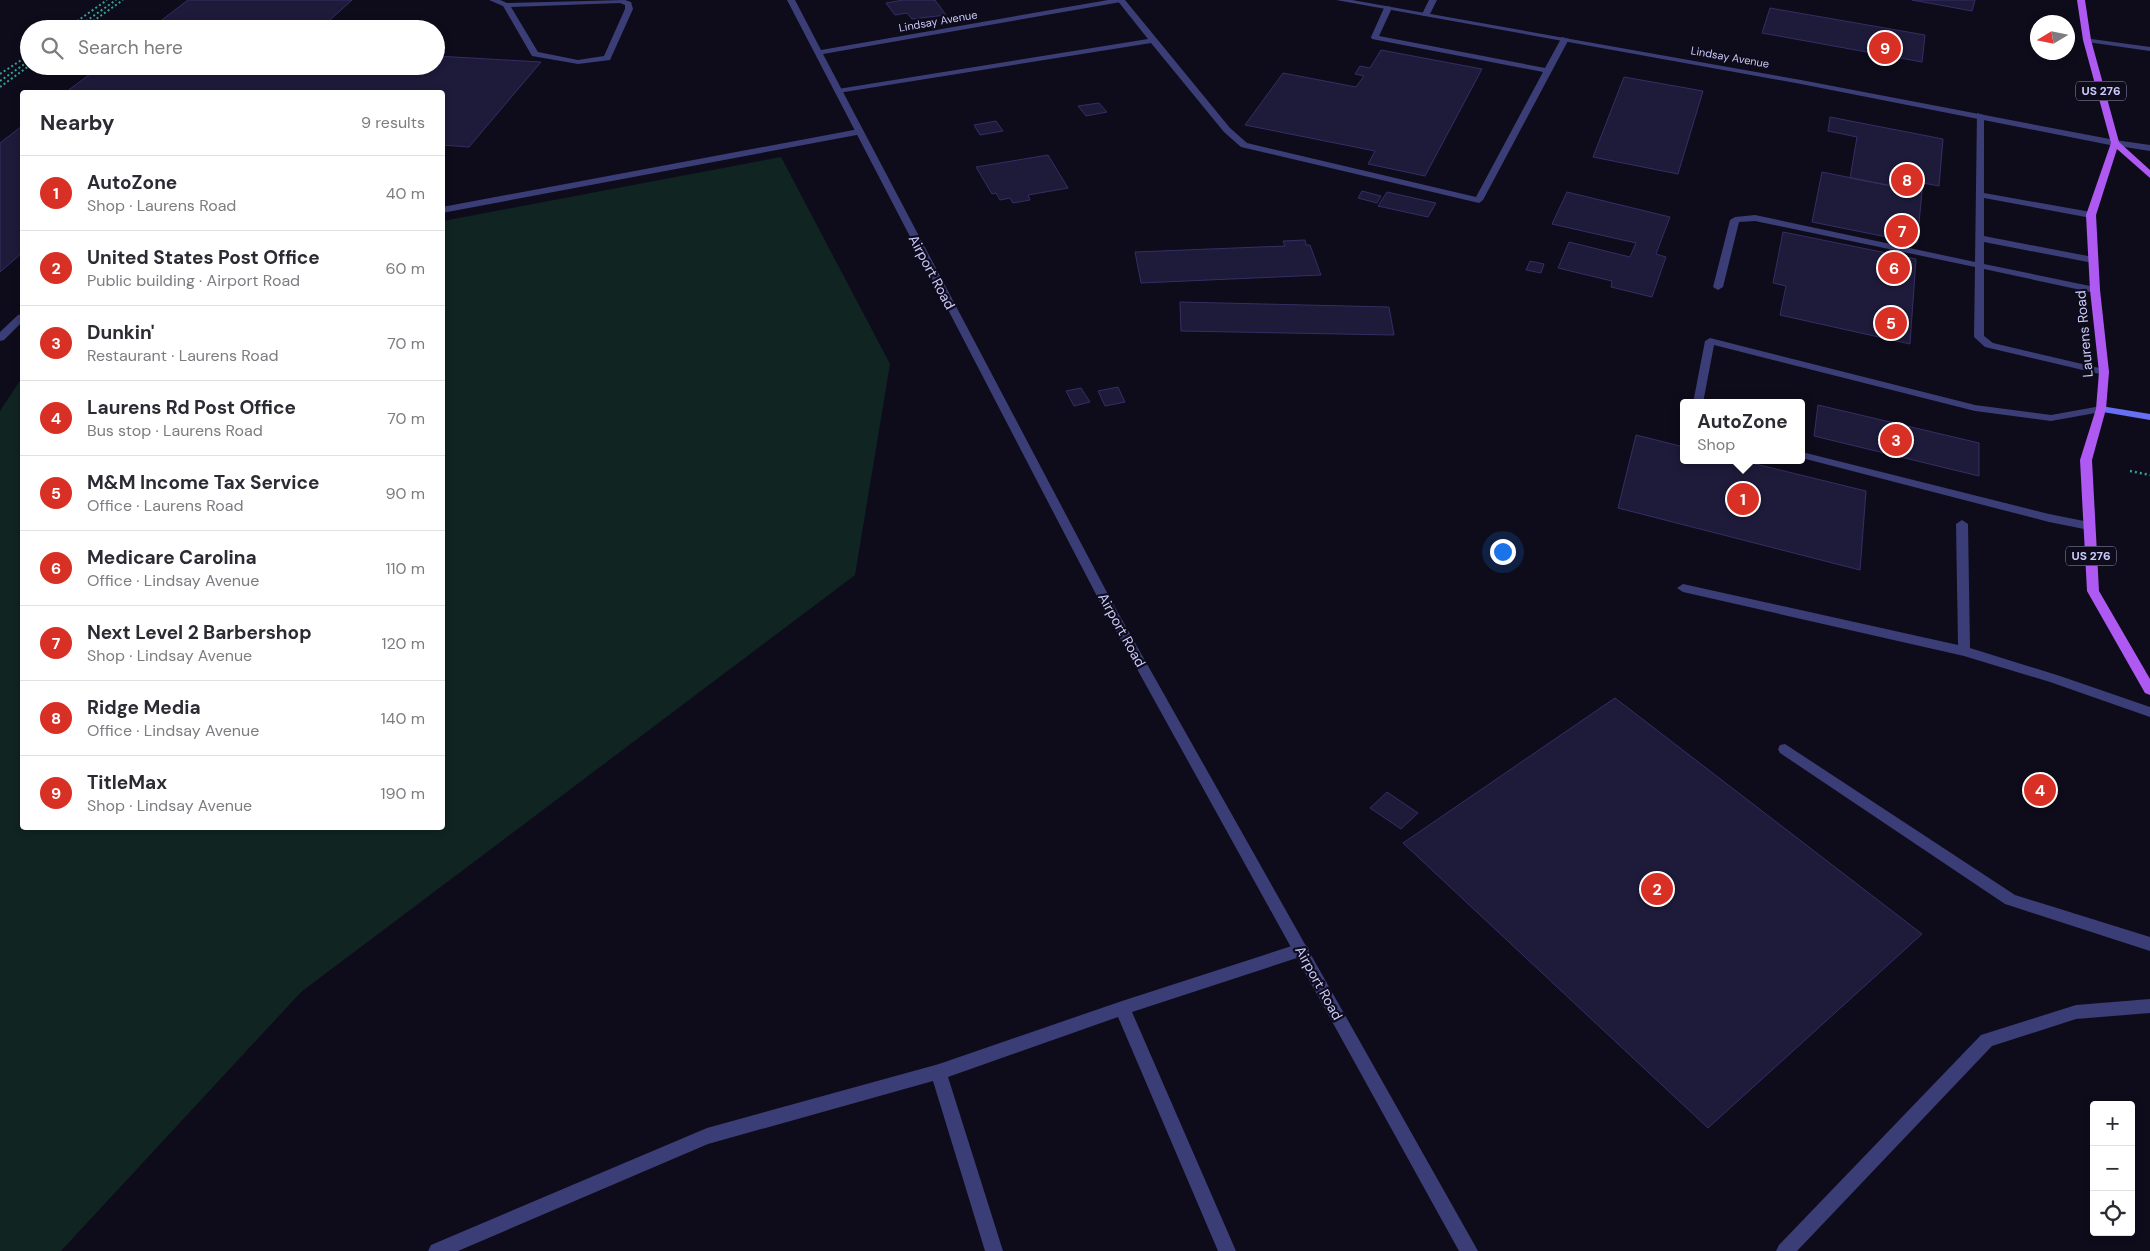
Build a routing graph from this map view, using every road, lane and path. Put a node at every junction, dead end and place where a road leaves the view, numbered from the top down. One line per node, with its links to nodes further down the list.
1 (107, 0): 13 (path)
2 (116, 0): 14 (path)
3 (123, 0): 15 (path)
4 (493, 0): 10 (street)
5 (791, 0): 20 (street, Airport Road)
6 (1121, 0): 17 (street); 20 (street, Lindsay Avenue)
7 (1340, 0): 11 (street, Lindsay Avenue)
8 (1433, 0): 12 (street)
9 (2081, 0): 18 (main road, US 276)
10 (506, 5): 10 (street)
11 (1388, 8): 12 (street, Lindsay Avenue); 23 (street)
12 (1426, 14): 16 (street, Lindsay Avenue)
13 (79, 20)
14 (88, 20)
15 (95, 20)
16 (1565, 39): 23 (street); 29 (street, Lindsay Avenue)
17 (1153, 40): 23 (street); 28 (street)
18 (2087, 40): 19 (street); 31 (main road, US 276)
19 (2150, 49)
20 (818, 53): 28 (street, Airport Road)
21 (20, 61): 25 (path)
22 (20, 67): 26 (path)
23 (1548, 71)
24 (20, 73): 27 (path)
25 (0, 74)
26 (0, 81)
27 (0, 87)
28 (838, 91): 30 (street, Airport Road)
29 (1980, 116): 31 (street, Lindsay Avenue); 34 (street)
30 (859, 132): 35 (street); 59 (street, Airport Road)
31 (2115, 143): 32 (street, Lindsay Avenue); 33 (main road); 36 (main road, Laurens Road / US 276)
32 (2150, 148)
33 (2150, 175)
34 (1980, 194): 36 (street); 37 (street)
35 (445, 209)
36 (2091, 215): 38 (main road, Laurens Road / US 276)
37 (1980, 238): 38 (street); 39 (street)
38 (2093, 260): 41 (main road, Laurens Road / US 276)
39 (1980, 266): 40 (street); 41 (street); 44 (street)
40 (1718, 287)
41 (2096, 290): 44 (main road, Laurens Road / US 276)
42 (20, 319): 43 (street)
43 (0, 338)
44 (2104, 372): 46 (main road, Laurens Road / US 276)
45 (1699, 399): 46 (street)
46 (2101, 409): 47 (street); 52 (main road, Laurens Road / US 276)
47 (2150, 417)
48 (1805, 456): 52 (street)
49 (2130, 471): 50 (path)
50 (2150, 475)
51 (1962, 524): 54 (street)
52 (2089, 526): 55 (main road, Laurens Road / US 276)
53 (1683, 588): 54 (street)
54 (1964, 651): 56 (street)
55 (2150, 690)
56 (2150, 712)
57 (1785, 749): 58 (street)
58 (2150, 944)
59 (1300, 950): 61 (street); 66 (street, Airport Road)
60 (2150, 1006): 67 (street)
61 (1122, 1008): 62 (street); 65 (street)
62 (949, 1069): 63 (street); 64 (street)
63 (437, 1251)
64 (994, 1251)
65 (1226, 1251)
66 (1469, 1251)
67 (1785, 1251)

